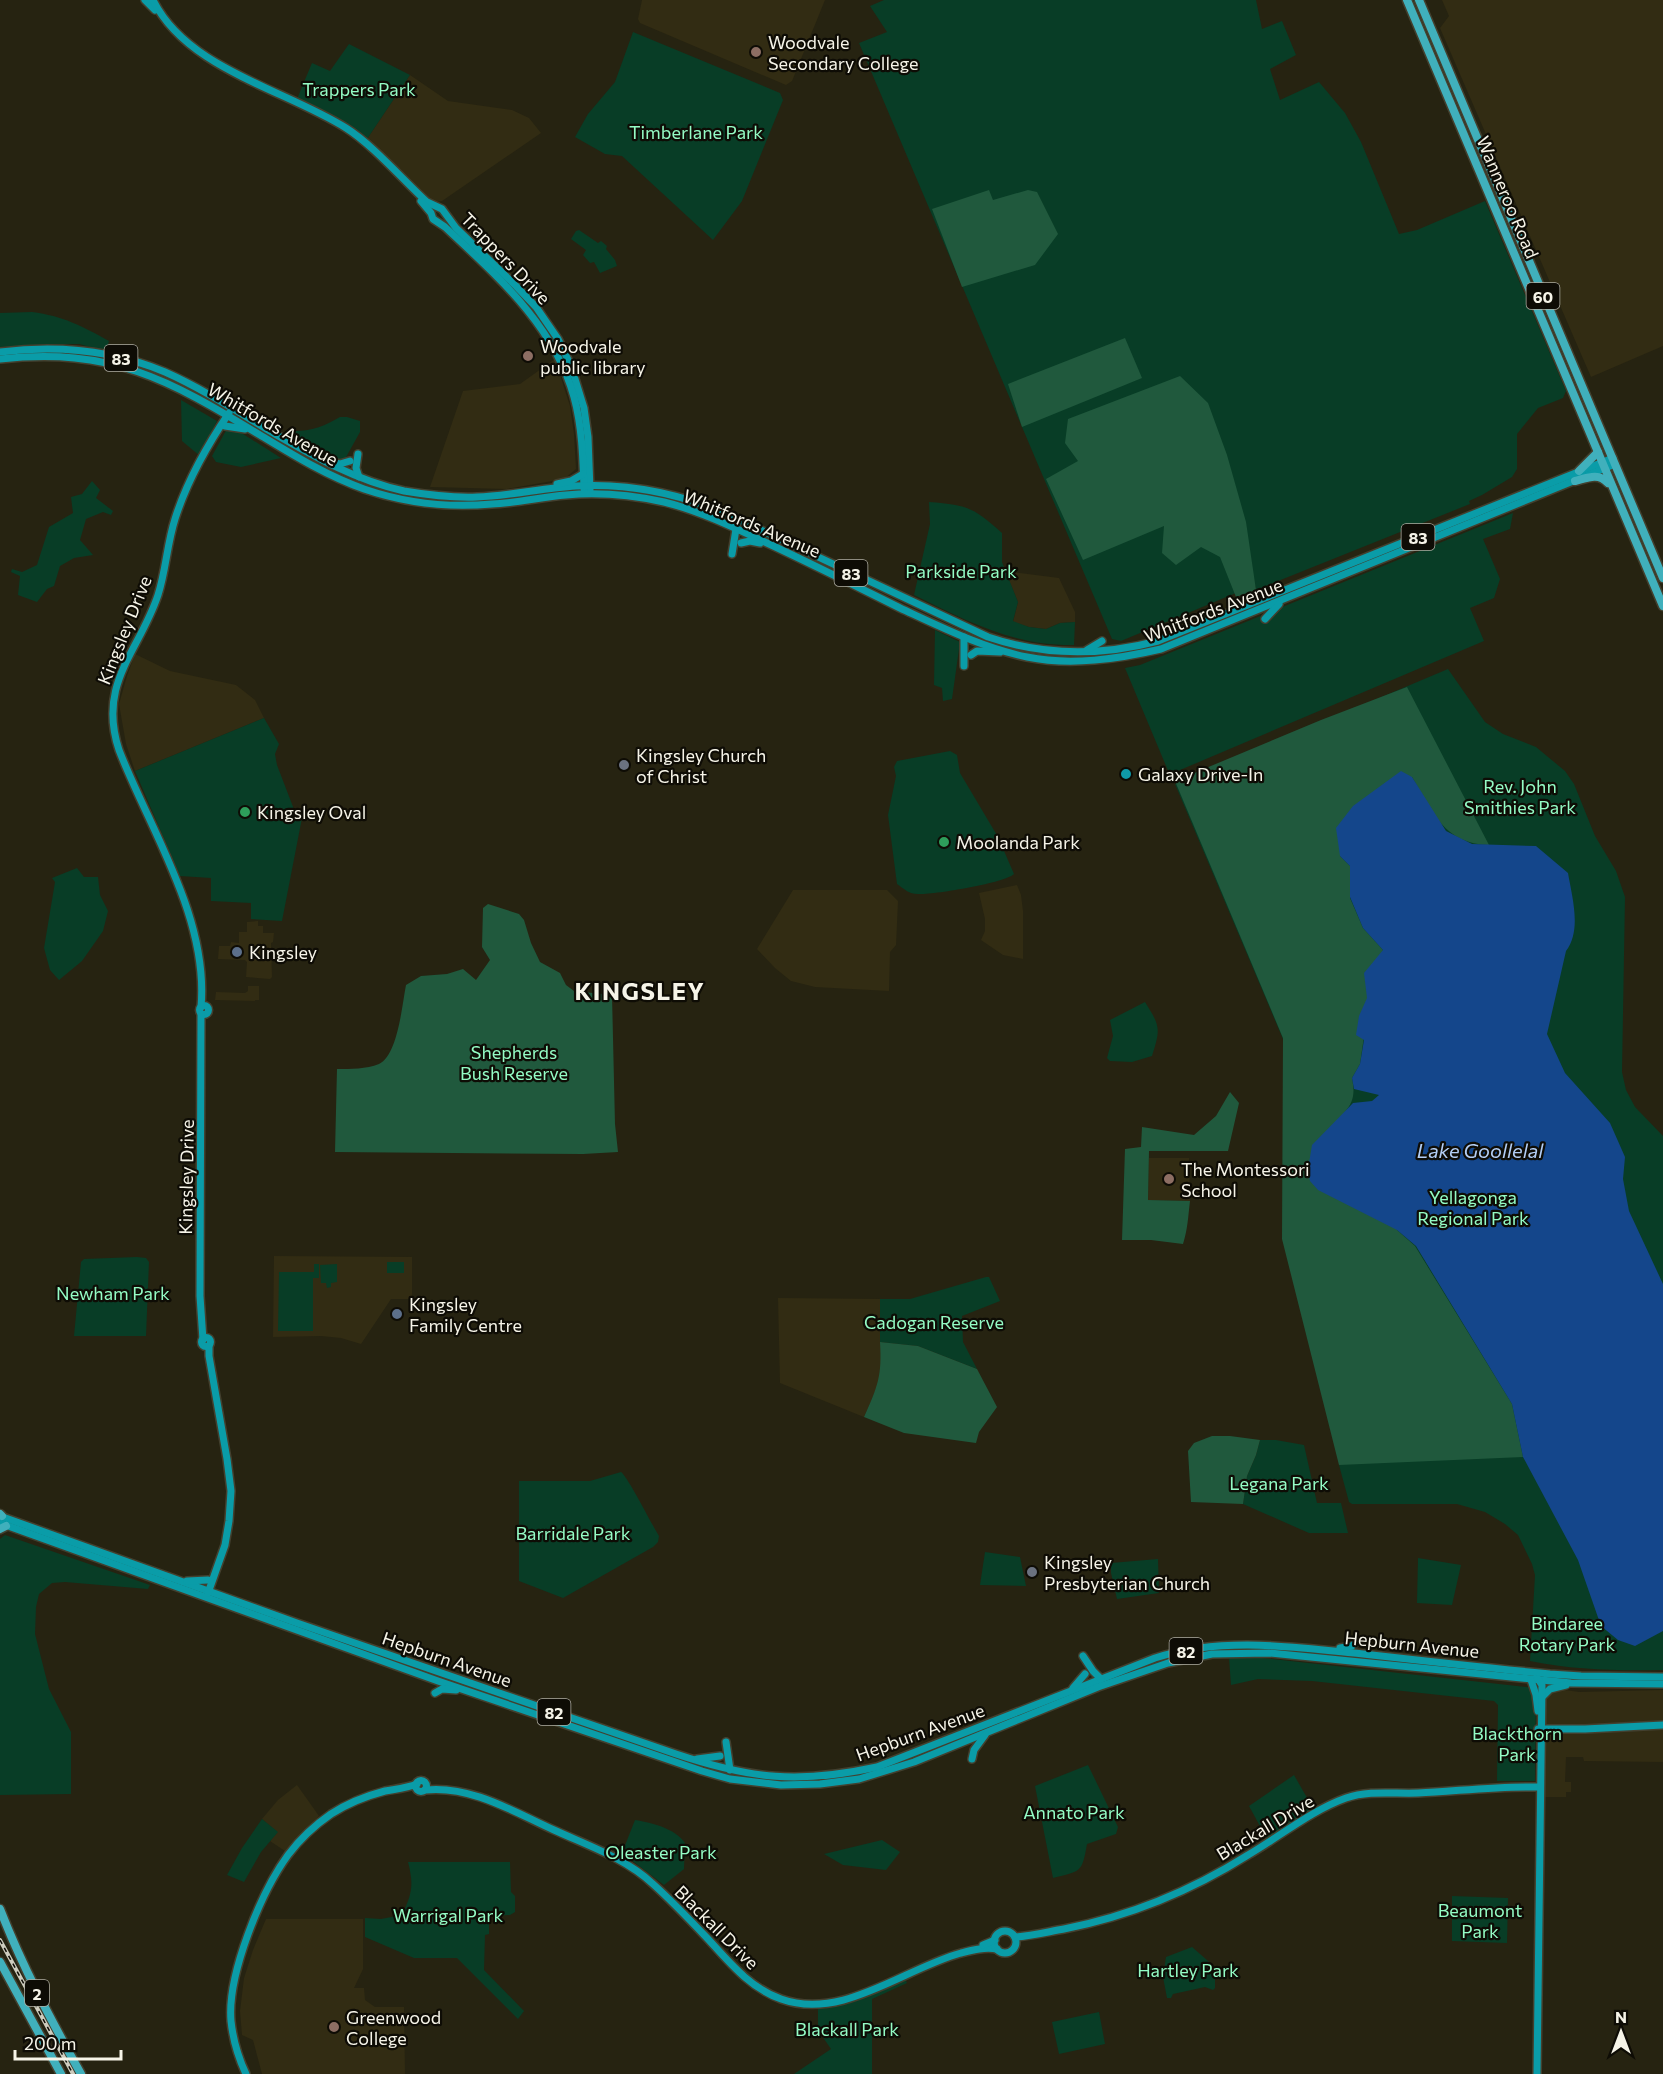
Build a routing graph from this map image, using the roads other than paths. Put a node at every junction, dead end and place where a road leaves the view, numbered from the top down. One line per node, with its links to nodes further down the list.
1 (150, 0): 4 (main road, Trappers Drive); 5 (main road, Trappers Drive)
2 (1407, 0): 17 (highway, Wanneroo Road / 60)
3 (1419, 0): 21 (highway, Wanneroo Road / 60)
4 (438, 207): 5 (main road); 6 (main road)
5 (431, 213): 7 (main road)
6 (444, 213): 7 (main road); 16 (main road, Trappers Drive)
7 (436, 220): 24 (main road, Trappers Drive)
8 (0, 352): 10 (main road, Whitfords Avenue / 83)
9 (0, 359): 11 (main road, Whitfords Avenue / 83)
10 (233, 409): 12 (main road, Kingsley Drive); 19 (main road, Whitfords Avenue / 83)
11 (220, 411): 12 (main road, Whitfords Avenue / 83); 15 (main road)
12 (229, 416): 13 (main road, Kingsley Drive); 14 (main road, Whitfords Avenue / 83); 15 (main road, Kingsley Drive)
13 (225, 426): 14 (main road); 47 (main road, Kingsley Drive)
14 (253, 431): 32 (main road, Whitfords Avenue / 83)
15 (216, 434): 47 (main road, Kingsley Drive)
16 (588, 442): 27 (main road); 29 (main road, Trappers Drive)
17 (1598, 452): 22 (highway, Wanneroo Road / 60); 23 (highway)
18 (358, 454): 25 (main road)
19 (316, 457): 20 (main road); 25 (main road, Whitfords Avenue / 83)
20 (350, 461)
21 (1614, 461): 22 (main road, Whitfords Avenue / 83); 37 (highway, Wanneroo Road / 60)
22 (1603, 464): 23 (main road, Whitfords Avenue / 83); 26 (main road, Whitfords Avenue / 83); 30 (highway, Wanneroo Road / 60)
23 (1579, 471): 44 (main road, Whitfords Avenue / 83)
24 (583, 474): 28 (main road); 29 (main road, Trappers Drive)
25 (359, 477): 31 (main road, Whitfords Avenue / 83)
26 (1575, 481): 30 (highway, 83); 38 (main road, Whitfords Avenue / 83)
27 (602, 486): 29 (main road, Whitfords Avenue / 83); 44 (main road, Whitfords Avenue / 83)
28 (537, 490): 29 (main road, Whitfords Avenue / 83); 31 (main road, Whitfords Avenue / 83)
29 (587, 490): 32 (main road, Whitfords Avenue / 83); 33 (main road, Whitfords Avenue / 83)
30 (1614, 491): 39 (highway, Wanneroo Road / 60)
31 (465, 497): 32 (main road)
32 (479, 505)
33 (736, 529): 35 (main road, Whitfords Avenue / 83); 36 (main road)
34 (741, 543): 35 (main road)
35 (777, 548): 41 (main road, Whitfords Avenue / 83)
36 (732, 554)
37 (1663, 578)
38 (1286, 599): 40 (main road); 43 (main road, Whitfords Avenue / 83)
39 (1663, 606)
40 (1265, 619)
41 (964, 637): 43 (main road, Whitfords Avenue / 83); 46 (main road)
42 (1102, 641): 44 (main road)
43 (1009, 652): 45 (main road)
44 (1082, 652)
45 (971, 655)
46 (964, 666)
47 (204, 1011): 48 (main road, Kingsley Drive)
48 (206, 1343): 52 (main road, Kingsley Drive); 54 (main road, Kingsley Drive)
49 (1, 1521): 50 (main road, Hepburn Avenue / 82); 51 (main road, Hepburn Avenue / 82)
50 (87, 1547): 51 (main road); 53 (main road, Hepburn Avenue / 82)
51 (107, 1562): 55 (main road, Hepburn Avenue / 82)
52 (216, 1571): 55 (main road, Kingsley Drive); 56 (main road)
53 (179, 1580): 54 (main road); 55 (main road, Hepburn Avenue / 82)
54 (208, 1580): 55 (main road, Kingsley Drive)
55 (205, 1594): 56 (main road, Hepburn Avenue / 82); 71 (main road, Hepburn Avenue / 82)
56 (218, 1594): 79 (main road, Hepburn Avenue / 82)
57 (1357, 1641): 58 (main road)
58 (1326, 1649): 60 (main road, Hepburn Avenue / 82); 64 (main road, Hepburn Avenue / 82)
59 (1083, 1656): 64 (main road)
60 (1528, 1672): 62 (main road, Hepburn Avenue / 82); 66 (main road)
61 (1085, 1674): 70 (main road)
62 (1550, 1674): 63 (main road, Hepburn Avenue / 82); 66 (main road)
63 (1663, 1677)
64 (1101, 1679): 70 (main road, Hepburn Avenue / 82)
65 (1531, 1680): 66 (main road, Hepburn Avenue / 82); 73 (main road); 76 (main road, Hepburn Avenue / 82)
66 (1540, 1681): 67 (main road, Hepburn Avenue / 82); 72 (main road); 73 (main road)
67 (1571, 1683): 68 (main road, Hepburn Avenue / 82); 72 (main road)
68 (1663, 1684)
69 (435, 1693): 71 (main road)
70 (1066, 1693): 81 (main road, Hepburn Avenue / 82)
71 (481, 1695): 76 (main road, Hepburn Avenue / 82)
72 (1542, 1697): 75 (main road)
73 (1539, 1711): 75 (main road)
74 (1663, 1727): 75 (main road)
75 (1540, 1731): 83 (main road)
76 (987, 1733): 80 (main road)
77 (726, 1742): 81 (main road)
78 (720, 1756): 79 (main road)
79 (685, 1757): 81 (main road, Hepburn Avenue / 82)
80 (972, 1759)
81 (730, 1770)
82 (421, 1787): 85 (main road, Blackall Drive); 87 (main road, Blackall Drive); 91 (main road)
83 (1539, 1789): 86 (main road, Blackall Drive); 92 (main road)
84 (0, 1909): 90 (highway, 2)
85 (995, 1940): 86 (main road); 87 (main road)
86 (1015, 1940): 87 (main road)
87 (997, 1949)
88 (0, 1962): 89 (highway, 2)
89 (61, 2074)
90 (81, 2074)
91 (248, 2074)
92 (1536, 2074)

